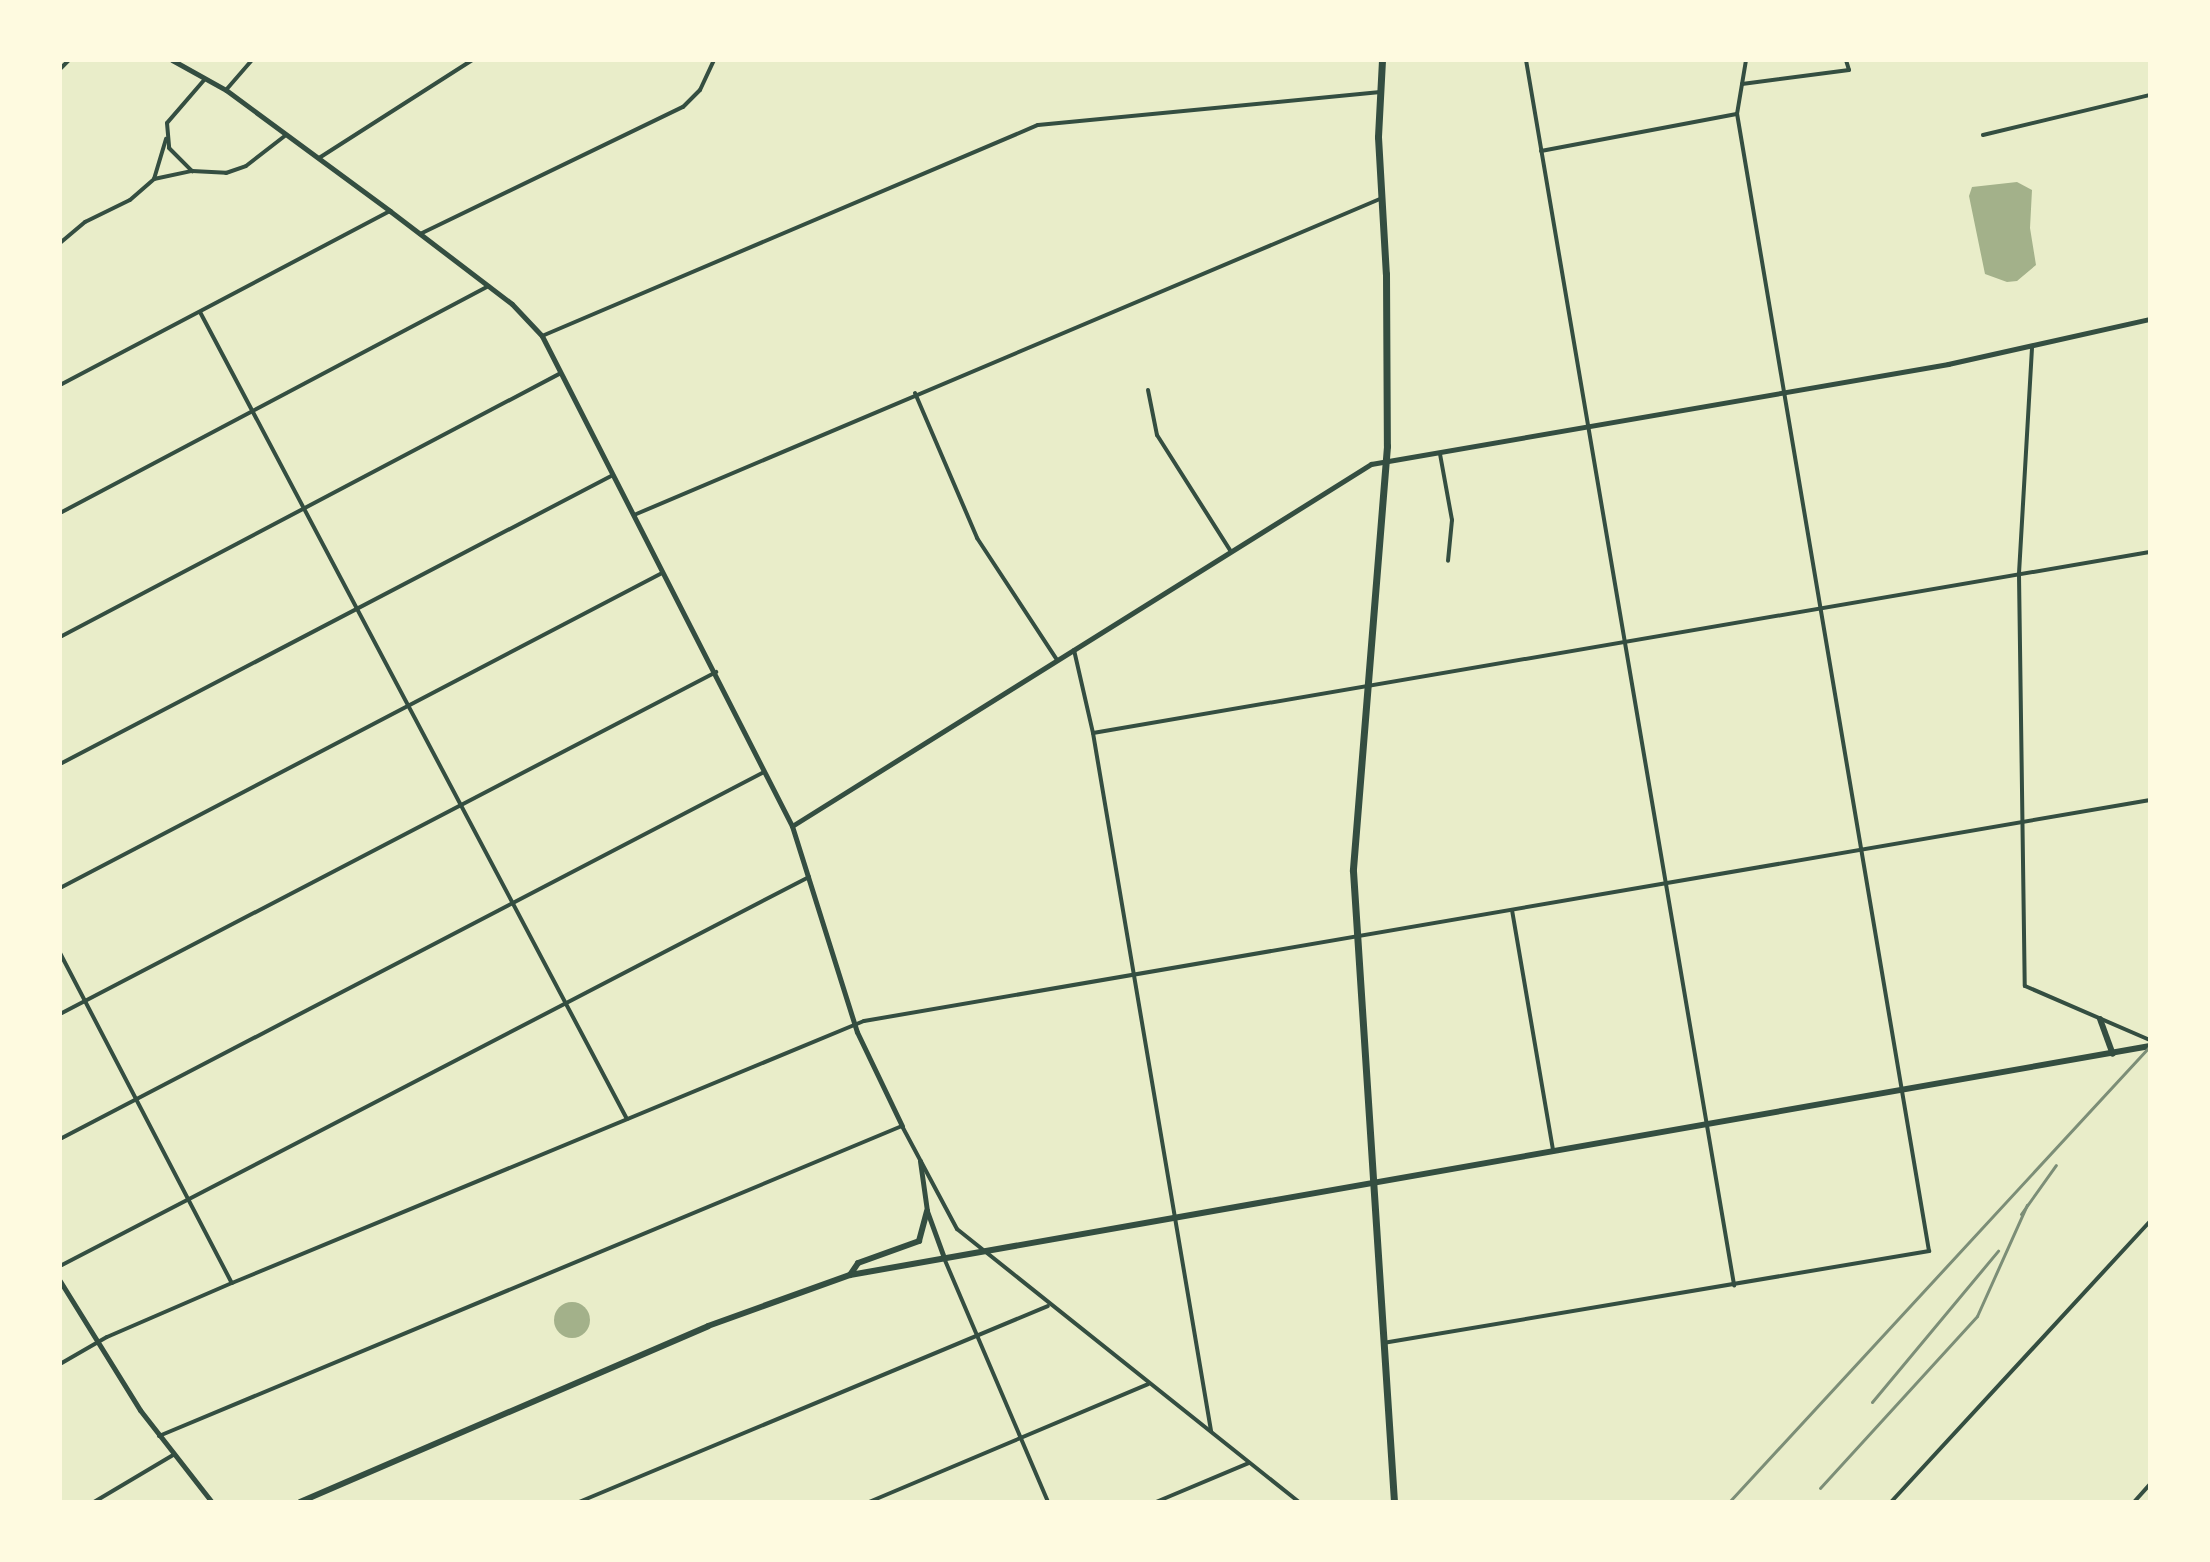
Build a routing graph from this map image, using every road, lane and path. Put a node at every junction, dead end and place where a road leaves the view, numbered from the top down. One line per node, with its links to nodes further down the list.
1 (69, 60): 10 (street)
2 (172, 60): 11 (street)
3 (252, 60): 13 (street)
4 (472, 60): 21 (street)
5 (714, 60): 26 (street)
6 (1382, 60): 14 (main road)
7 (1526, 60): 20 (street)
8 (1746, 60): 12 (street)
9 (1846, 60): 12 (street)
10 (60, 69)
11 (205, 79): 13 (street); 19 (street)
12 (1742, 84): 16 (street)
13 (226, 90): 17 (street)
14 (1380, 92): 24 (main road); 31 (street)
15 (2150, 95): 18 (street)
16 (1737, 114): 20 (street); 36 (street)
17 (286, 135): 21 (street); 22 (street)
18 (1983, 135)
19 (166, 138): 22 (street); 23 (street)
20 (1541, 151): 39 (street)
21 (319, 158): 25 (street)
22 (192, 171): 23 (street)
23 (154, 179): 27 (street)
24 (1382, 198): 37 (street); 41 (main road)
25 (390, 211): 26 (street); 29 (street)
26 (420, 234): 28 (street)
27 (60, 243)
28 (489, 286): 31 (street); 38 (street)
29 (200, 312): 34 (street); 38 (street)
30 (2150, 319): 32 (street)
31 (542, 336): 33 (street)
32 (2032, 348): 36 (street); 50 (street)
33 (561, 373): 42 (street); 43 (street)
34 (60, 385)
35 (1148, 390): 46 (street)
36 (1785, 392): 39 (street); 52 (street)
37 (915, 393): 45 (street); 56 (street)
38 (253, 411): 43 (street); 44 (street)
39 (1586, 428): 40 (street); 54 (street)
40 (1440, 454): 41 (street); 48 (street)
41 (1386, 462): 46 (street); 58 (main road)
42 (613, 475): 45 (street); 51 (street)
43 (305, 509): 51 (street); 53 (street)
44 (60, 513)
45 (634, 515): 49 (street)
46 (1230, 550): 55 (street)
47 (2150, 552): 50 (street)
48 (1448, 561)
49 (664, 572): 57 (street); 59 (street)
50 (2019, 575): 52 (street); 65 (street)
51 (356, 608): 59 (street); 61 (street)
52 (1822, 608): 54 (street); 67 (street)
53 (60, 637)
54 (1623, 641): 58 (street); 69 (street)
55 (1074, 650): 56 (street); 60 (street)
56 (1057, 660): 66 (street)
57 (716, 672): 62 (street); 64 (street)
58 (1369, 685): 60 (street); 73 (main road)
59 (408, 705): 64 (street); 70 (street)
60 (1093, 733): 75 (street)
61 (60, 764)
62 (766, 771): 66 (street); 71 (street)
63 (2150, 800): 65 (street)
64 (461, 804): 71 (street); 76 (street)
65 (2021, 823): 67 (street); 79 (street)
66 (792, 826): 68 (street)
67 (1863, 850): 69 (street); 83 (street)
68 (809, 877): 77 (street); 80 (street)
69 (1666, 883): 72 (street); 86 (street)
70 (60, 888)
71 (513, 903): 77 (street); 84 (street)
72 (1512, 910): 73 (street); 89 (street)
73 (1358, 936): 75 (street); 91 (main road)
74 (60, 953): 76 (street)
75 (1134, 973): 80 (street); 94 (street)
76 (85, 1001): 78 (street); 84 (street)
77 (565, 1001): 85 (street); 92 (street)
78 (60, 1014)
79 (2100, 1019): 81 (street); 82 (main road)
80 (854, 1025): 85 (street); 87 (street)
81 (2150, 1043): 82 (main road)
82 (2113, 1054): 83 (main road)
83 (1904, 1092): 86 (main road); 102 (street)
84 (137, 1099): 88 (street); 92 (street)
85 (627, 1119): 101 (street)
86 (1707, 1124): 89 (main road); 102 (street)
87 (902, 1126): 90 (street); 110 (street)
88 (60, 1139)
89 (1553, 1151): 91 (main road)
90 (920, 1161): 93 (street); 96 (street)
91 (1371, 1182): 94 (main road); 106 (main road)
92 (191, 1197): 98 (street); 101 (street)
93 (927, 1211): 97 (street); 99 (main road)
94 (1175, 1217): 96 (main road); 109 (street)
95 (2150, 1221): 124 (street)
96 (979, 1248): 97 (main road); 103 (street)
97 (943, 1255): 99 (main road); 104 (street)
98 (60, 1266)
99 (850, 1275): 117 (main road)
100 (60, 1281): 105 (street)
101 (232, 1283): 105 (street)
102 (1734, 1285): 106 (street)
103 (1048, 1306): 104 (street); 108 (street)
104 (978, 1335): 111 (street); 118 (street)
105 (97, 1343): 107 (street); 110 (street)
106 (1382, 1343): 123 (main road)
107 (60, 1364)
108 (1148, 1384): 109 (street); 111 (street)
109 (1211, 1433): 113 (street)
110 (159, 1436): 112 (street)
111 (1021, 1437): 119 (street); 120 (street)
112 (173, 1455): 115 (street); 116 (street)
113 (1249, 1463): 121 (street); 122 (street)
114 (2150, 1484): 125 (street)
115 (94, 1502)
116 (212, 1502)
117 (300, 1502)
118 (579, 1502)
119 (869, 1502)
120 (1048, 1502)
121 (1156, 1502)
122 (1299, 1502)
123 (1394, 1502)
124 (1891, 1502)
125 (2134, 1502)

